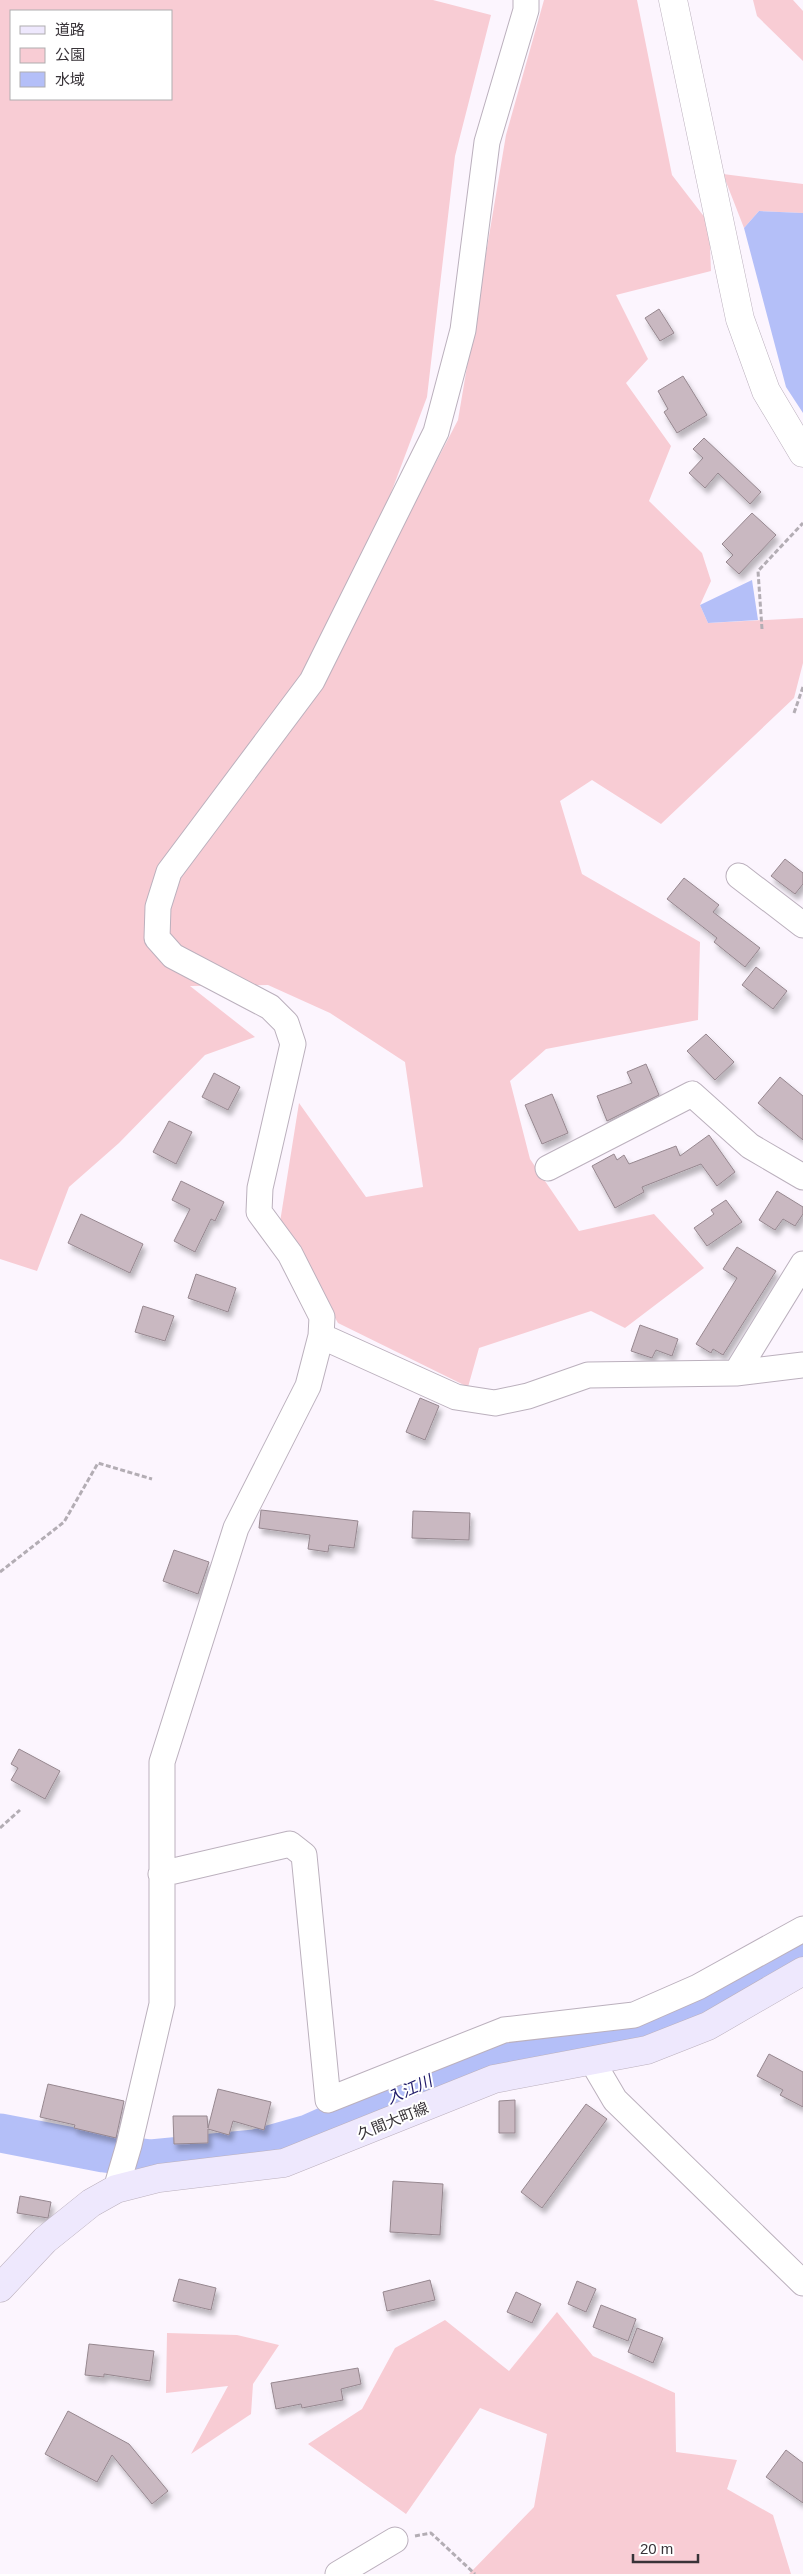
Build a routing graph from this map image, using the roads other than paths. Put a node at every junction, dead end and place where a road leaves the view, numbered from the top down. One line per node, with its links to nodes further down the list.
1 (526, 0): 9 (street)
2 (673, 0): 3 (street)
3 (803, 452)
4 (739, 876): 5 (street)
5 (803, 925)
6 (548, 1168): 7 (street)
7 (803, 1177)
8 (803, 1264): 11 (street)
9 (321, 1336): 11 (street); 12 (street)
10 (803, 1365): 11 (street)
11 (736, 1373)
12 (161, 1874): 13 (street); 16 (street)
13 (803, 1929)
14 (803, 1971): 15 (main road, 久間大町線)
15 (592, 2061): 16 (main road, 久間大町線); 17 (street)
16 (122, 2167): 18 (main road, 久間大町線)
17 (803, 2283)
18 (0, 2288)
19 (395, 2540): 20 (street)
20 (338, 2574)

